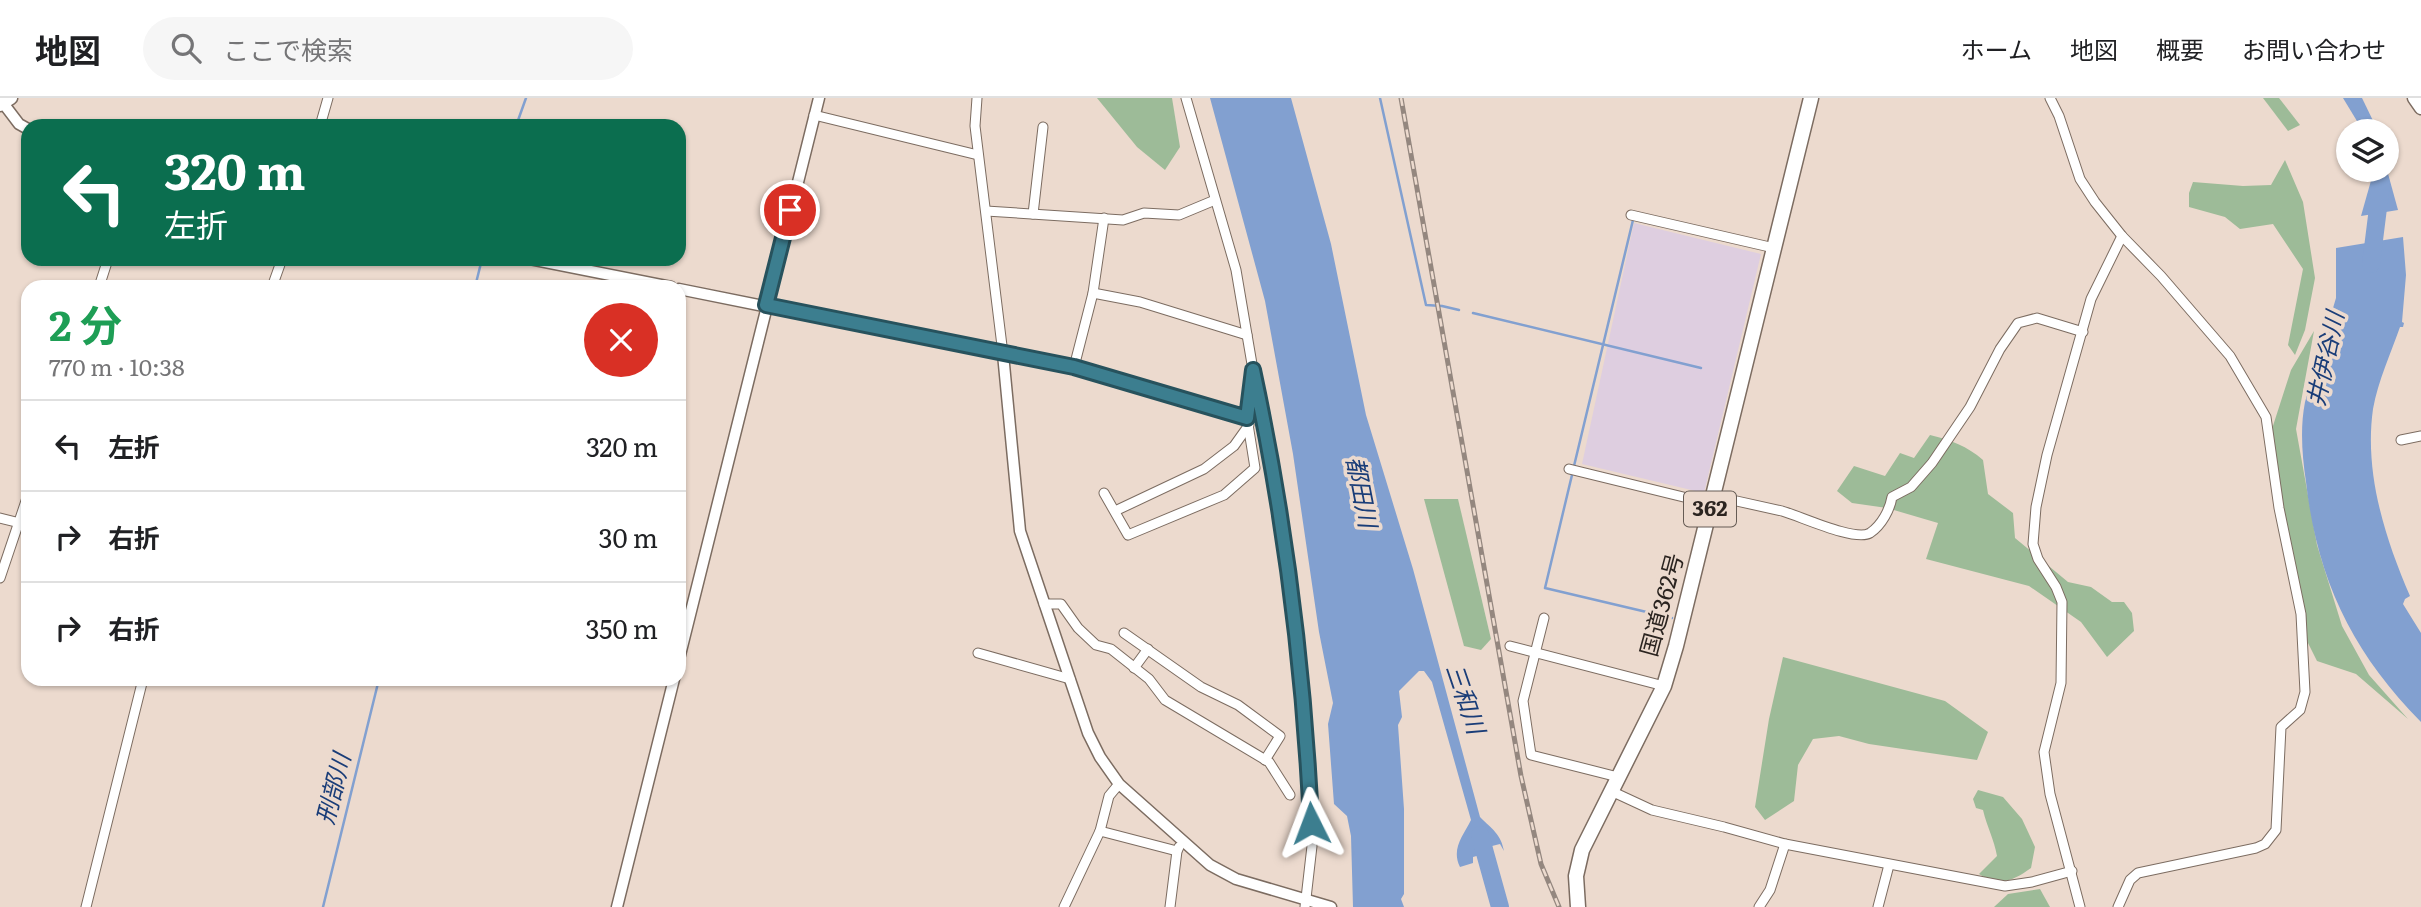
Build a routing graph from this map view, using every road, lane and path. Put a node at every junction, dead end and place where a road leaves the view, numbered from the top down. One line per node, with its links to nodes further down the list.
1 (328, 98): 11 (street)
2 (818, 98): 10 (street)
3 (977, 98): 14 (street)
4 (1186, 98): 15 (street)
5 (1811, 98): 21 (highway, 国道362号 / 362)
6 (2050, 98): 20 (street)
7 (2414, 98): 9 (main road)
8 (3, 101): 12 (street)
9 (2421, 108)
10 (814, 115): 14 (street); 26 (street)
11 (322, 119)
12 (21, 125)
13 (1043, 127): 17 (street)
14 (978, 155): 16 (street)
15 (1214, 200): 19 (street); 28 (street)
16 (986, 211): 17 (street); 29 (street)
17 (1033, 214): 19 (street)
18 (1631, 215): 21 (street)
19 (1104, 218): 25 (street)
20 (2122, 236): 27 (street); 76 (street)
21 (1774, 248): 37 (highway, 国道362号 / 362)
22 (565, 266): 23 (street)
23 (636, 280)
24 (686, 290): 26 (street)
25 (1093, 293): 28 (street); 30 (street)
26 (766, 305): 29 (street); 45 (street)
27 (2082, 332): 37 (street); 65 (street)
28 (1247, 335): 31 (street)
29 (1003, 354): 30 (street); 43 (street)
30 (1074, 367): 32 (street)
31 (1253, 370): 32 (street); 66 (street)
32 (1248, 421): 38 (street); 38 (street)
33 (2421, 436): 34 (street)
34 (2402, 440)
35 (1569, 469): 37 (street)
36 (1104, 493): 38 (street)
37 (1713, 500): 53 (highway, 国道362号 / 362)
38 (1115, 511)
39 (0, 518): 40 (street)
40 (21, 523)
41 (21, 529): 42 (street)
42 (0, 578)
43 (1044, 604): 51 (street); 52 (street)
44 (1544, 618): 49 (street)
45 (686, 631)
46 (1125, 633): 48 (street)
47 (1510, 646): 49 (street)
48 (1148, 649): 51 (street); 56 (street)
49 (1535, 652): 53 (street); 57 (street)
50 (978, 653): 52 (street)
51 (1134, 668): 56 (street)
52 (1070, 680): 58 (street)
53 (1664, 685): 57 (highway, 国道362号 / 362)
54 (141, 686): 67 (street)
55 (672, 686): 68 (street)
56 (1265, 760): 60 (street)
57 (1618, 777): 59 (highway, 国道362号 / 362)
58 (1119, 784): 61 (street); 63 (street)
59 (1611, 791): 62 (street); 72 (highway, 国道362号 / 362)
60 (1290, 795)
61 (1100, 831): 63 (street); 69 (street)
62 (1785, 844): 64 (street); 73 (street)
63 (1180, 846): 66 (street); 70 (street)
64 (1889, 865): 65 (street); 74 (street)
65 (2072, 872): 75 (street)
66 (1308, 903): 71 (street)
67 (86, 907)
68 (617, 907)
69 (1064, 907)
70 (1170, 907)
71 (1332, 907)
72 (1578, 907)
73 (1759, 907)
74 (1878, 907)
75 (2080, 907)
76 (2118, 907)

